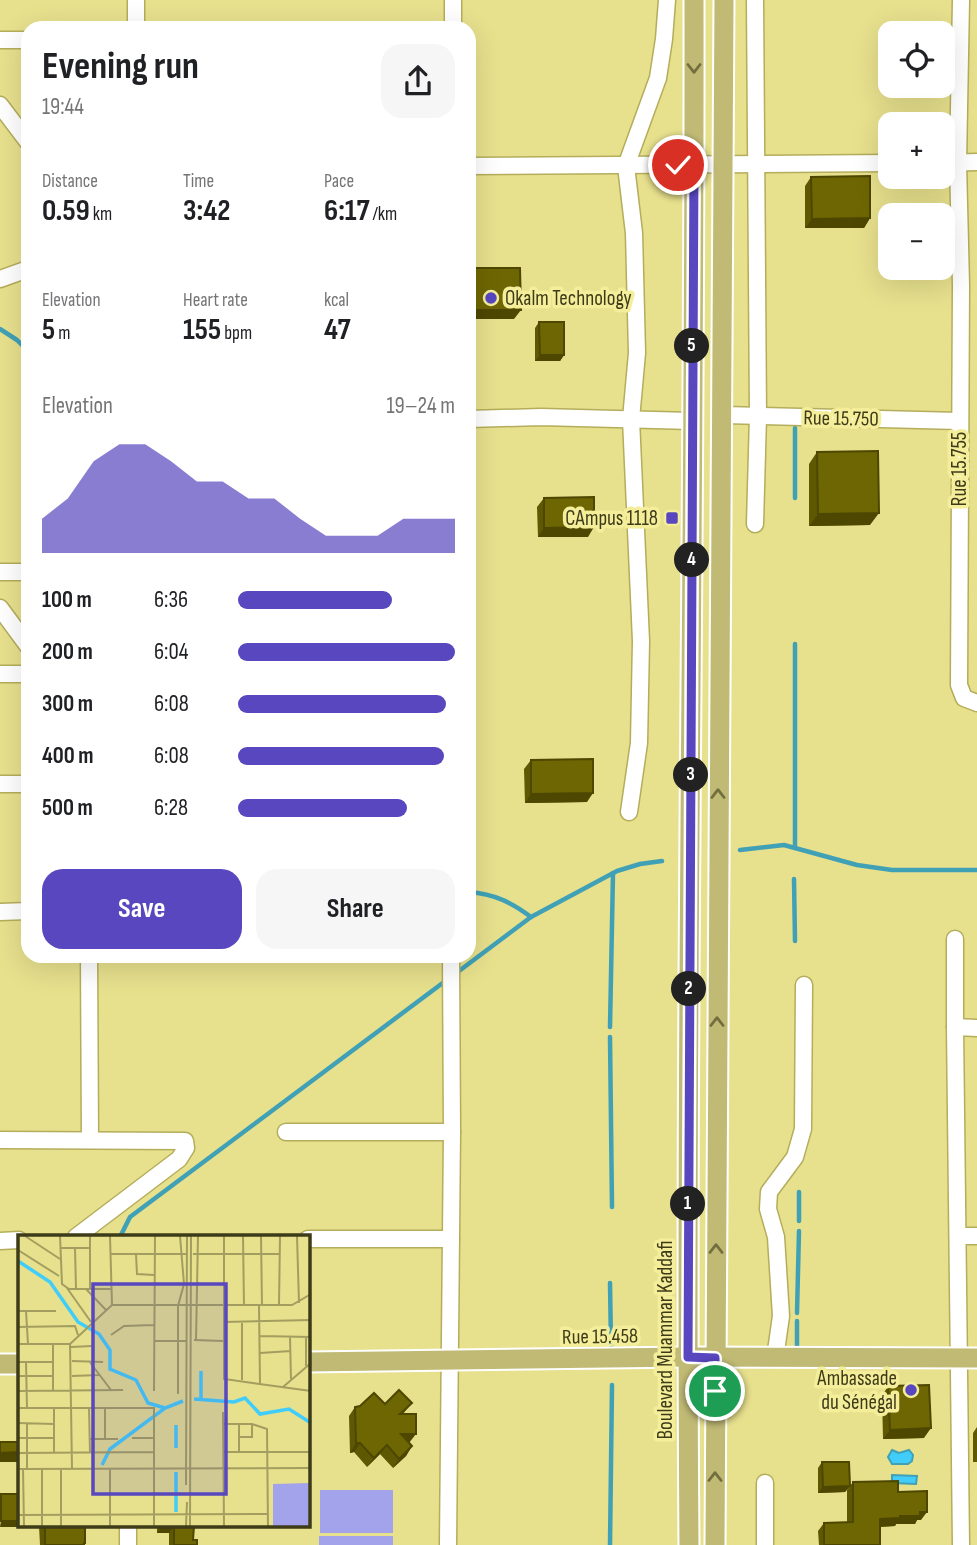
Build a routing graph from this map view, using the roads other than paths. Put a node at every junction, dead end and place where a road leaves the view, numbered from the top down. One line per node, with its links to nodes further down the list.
1 (136, 0): 8 (street)
2 (453, 0): 9 (street)
3 (667, 0): 22 (street)
4 (694, 0): 20 (main road, Boulevard Muammar Kaddafi, one-way to 20)
5 (724, 0): 18 (main road)
6 (755, 0): 19 (street)
7 (961, 0): 13 (street, Rue 15.755)
8 (136, 21)
9 (453, 21)
10 (0, 40): 11 (street)
11 (21, 40)
12 (0, 105): 14 (street)
13 (954, 112)
14 (21, 133)
15 (977, 162): 17 (street)
16 (878, 163): 19 (street)
17 (955, 163)
18 (725, 164): 19 (street); 20 (street); 27 (main road)
19 (757, 164): 28 (street)
20 (694, 165): 22 (street); 31 (main road, Boulevard Muammar Kaddafi)
21 (476, 166): 22 (street)
22 (626, 166): 30 (street)
23 (955, 189): 26 (street, Rue 15.755)
24 (21, 272): 25 (street)
25 (0, 279)
26 (969, 285): 32 (street, Rue 15.755)
27 (723, 415): 28 (street, Rue 15.750); 64 (main road, one-way to 27)
28 (758, 416): 32 (street, Rue 15.750); 33 (street)
29 (476, 419): 30 (street)
30 (631, 419): 31 (street); 43 (street)
31 (692, 421): 63 (main road, Boulevard Muammar Kaddafi)
32 (959, 421): 40 (street, Rue 15.755)
33 (755, 524)
34 (0, 572): 35 (street)
35 (21, 572)
36 (0, 608): 37 (street)
37 (21, 636)
38 (0, 674): 39 (street)
39 (21, 674)
40 (977, 703)
41 (0, 784): 42 (street)
42 (21, 784)
43 (629, 812)
44 (21, 911): 45 (street)
45 (0, 912)
46 (956, 939): 50 (street)
47 (89, 963): 55 (street)
48 (451, 963): 53 (street)
49 (804, 985): 65 (street)
50 (954, 1027): 51 (street); 57 (street)
51 (977, 1028)
52 (286, 1132): 53 (street)
53 (452, 1132): 60 (street)
54 (0, 1140): 55 (street)
55 (90, 1140): 56 (street)
56 (79, 1235)
57 (958, 1236): 58 (street); 66 (street)
58 (977, 1236)
59 (310, 1239): 60 (street)
60 (451, 1239): 67 (street)
61 (18, 1240): 62 (street)
62 (0, 1241)
63 (688, 1357): 64 (main road, Rue 15.458); 67 (main road, Rue 15.458); 73 (main road, Boulevard Muammar Kaddafi)
64 (715, 1358): 65 (main road, Rue 15.458); 74 (main road, one-way to 64)
65 (775, 1358): 66 (main road, Rue 15.458)
66 (968, 1358): 76 (street)
67 (449, 1361): 68 (main road, Rue 15.458); 72 (street)
68 (310, 1363)
69 (0, 1364): 70 (main road)
70 (18, 1364)
71 (765, 1483): 75 (street)
72 (448, 1545)
73 (689, 1545)
74 (715, 1545)
75 (765, 1545)
76 (961, 1545)

